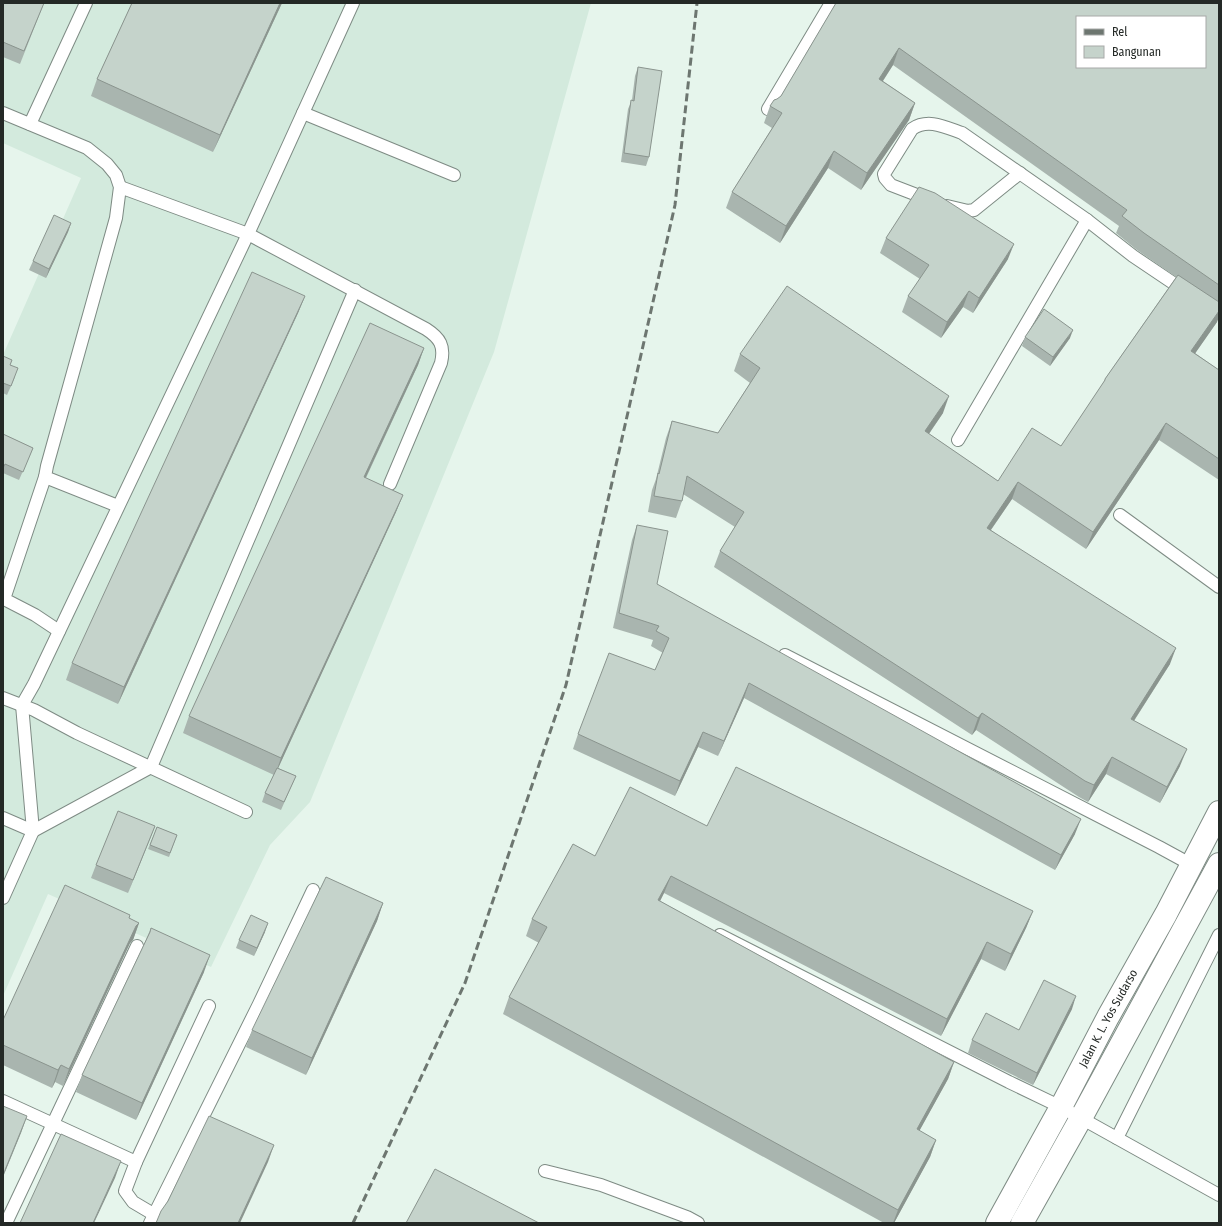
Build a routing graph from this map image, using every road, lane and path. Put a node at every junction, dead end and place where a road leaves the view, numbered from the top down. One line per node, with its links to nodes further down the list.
1 (86, 3): 7 (lane)
2 (353, 3): 6 (lane)
3 (831, 3): 4 (lane)
4 (768, 109)
5 (3, 113): 7 (lane)
6 (303, 113): 9 (lane); 12 (lane)
7 (30, 124): 10 (lane)
8 (1020, 173): 8 (lane); 11 (lane)
9 (454, 175)
10 (120, 188): 12 (lane); 16 (lane)
11 (1087, 220): 14 (lane); 15 (lane)
12 (248, 234): 13 (lane); 18 (lane)
13 (355, 290): 17 (lane); 26 (lane)
14 (1194, 297)
15 (958, 440)
16 (45, 477): 18 (lane); 21 (lane)
17 (390, 484)
18 (118, 506): 22 (lane)
19 (1120, 516): 20 (lane)
20 (1219, 587)
21 (3, 598): 22 (lane)
22 (59, 631): 25 (lane)
23 (773, 649): 32 (lane)
24 (3, 698): 25 (lane)
25 (22, 705): 26 (lane); 30 (lane)
26 (152, 767): 27 (lane); 30 (lane)
27 (246, 812)
28 (1219, 812): 32 (highway, Jalan K. L. Yos Sudarso)
29 (3, 818): 30 (lane)
30 (33, 831): 34 (lane)
31 (1219, 864): 41 (highway, Jalan K. L. Yos Sudarso)
32 (1192, 865): 40 (highway, Jalan K. L. Yos Sudarso)
33 (313, 890): 47 (lane)
34 (3, 898)
35 (707, 928): 40 (lane)
36 (1219, 935): 43 (lane)
37 (137, 946): 42 (lane)
38 (209, 1006): 44 (lane)
39 (3, 1101): 42 (lane)
40 (1061, 1107): 41 (lane); 50 (highway, Jalan K. L. Yos Sudarso)
41 (1081, 1118): 43 (lane); 51 (highway, Jalan K. L. Yos Sudarso)
42 (53, 1124): 44 (lane); 48 (lane)
43 (1117, 1138): 46 (lane)
44 (136, 1162): 47 (lane)
45 (545, 1171): 49 (lane)
46 (1219, 1195)
47 (153, 1219)
48 (6, 1223)
49 (698, 1223)
50 (997, 1223)
51 (1022, 1223)

